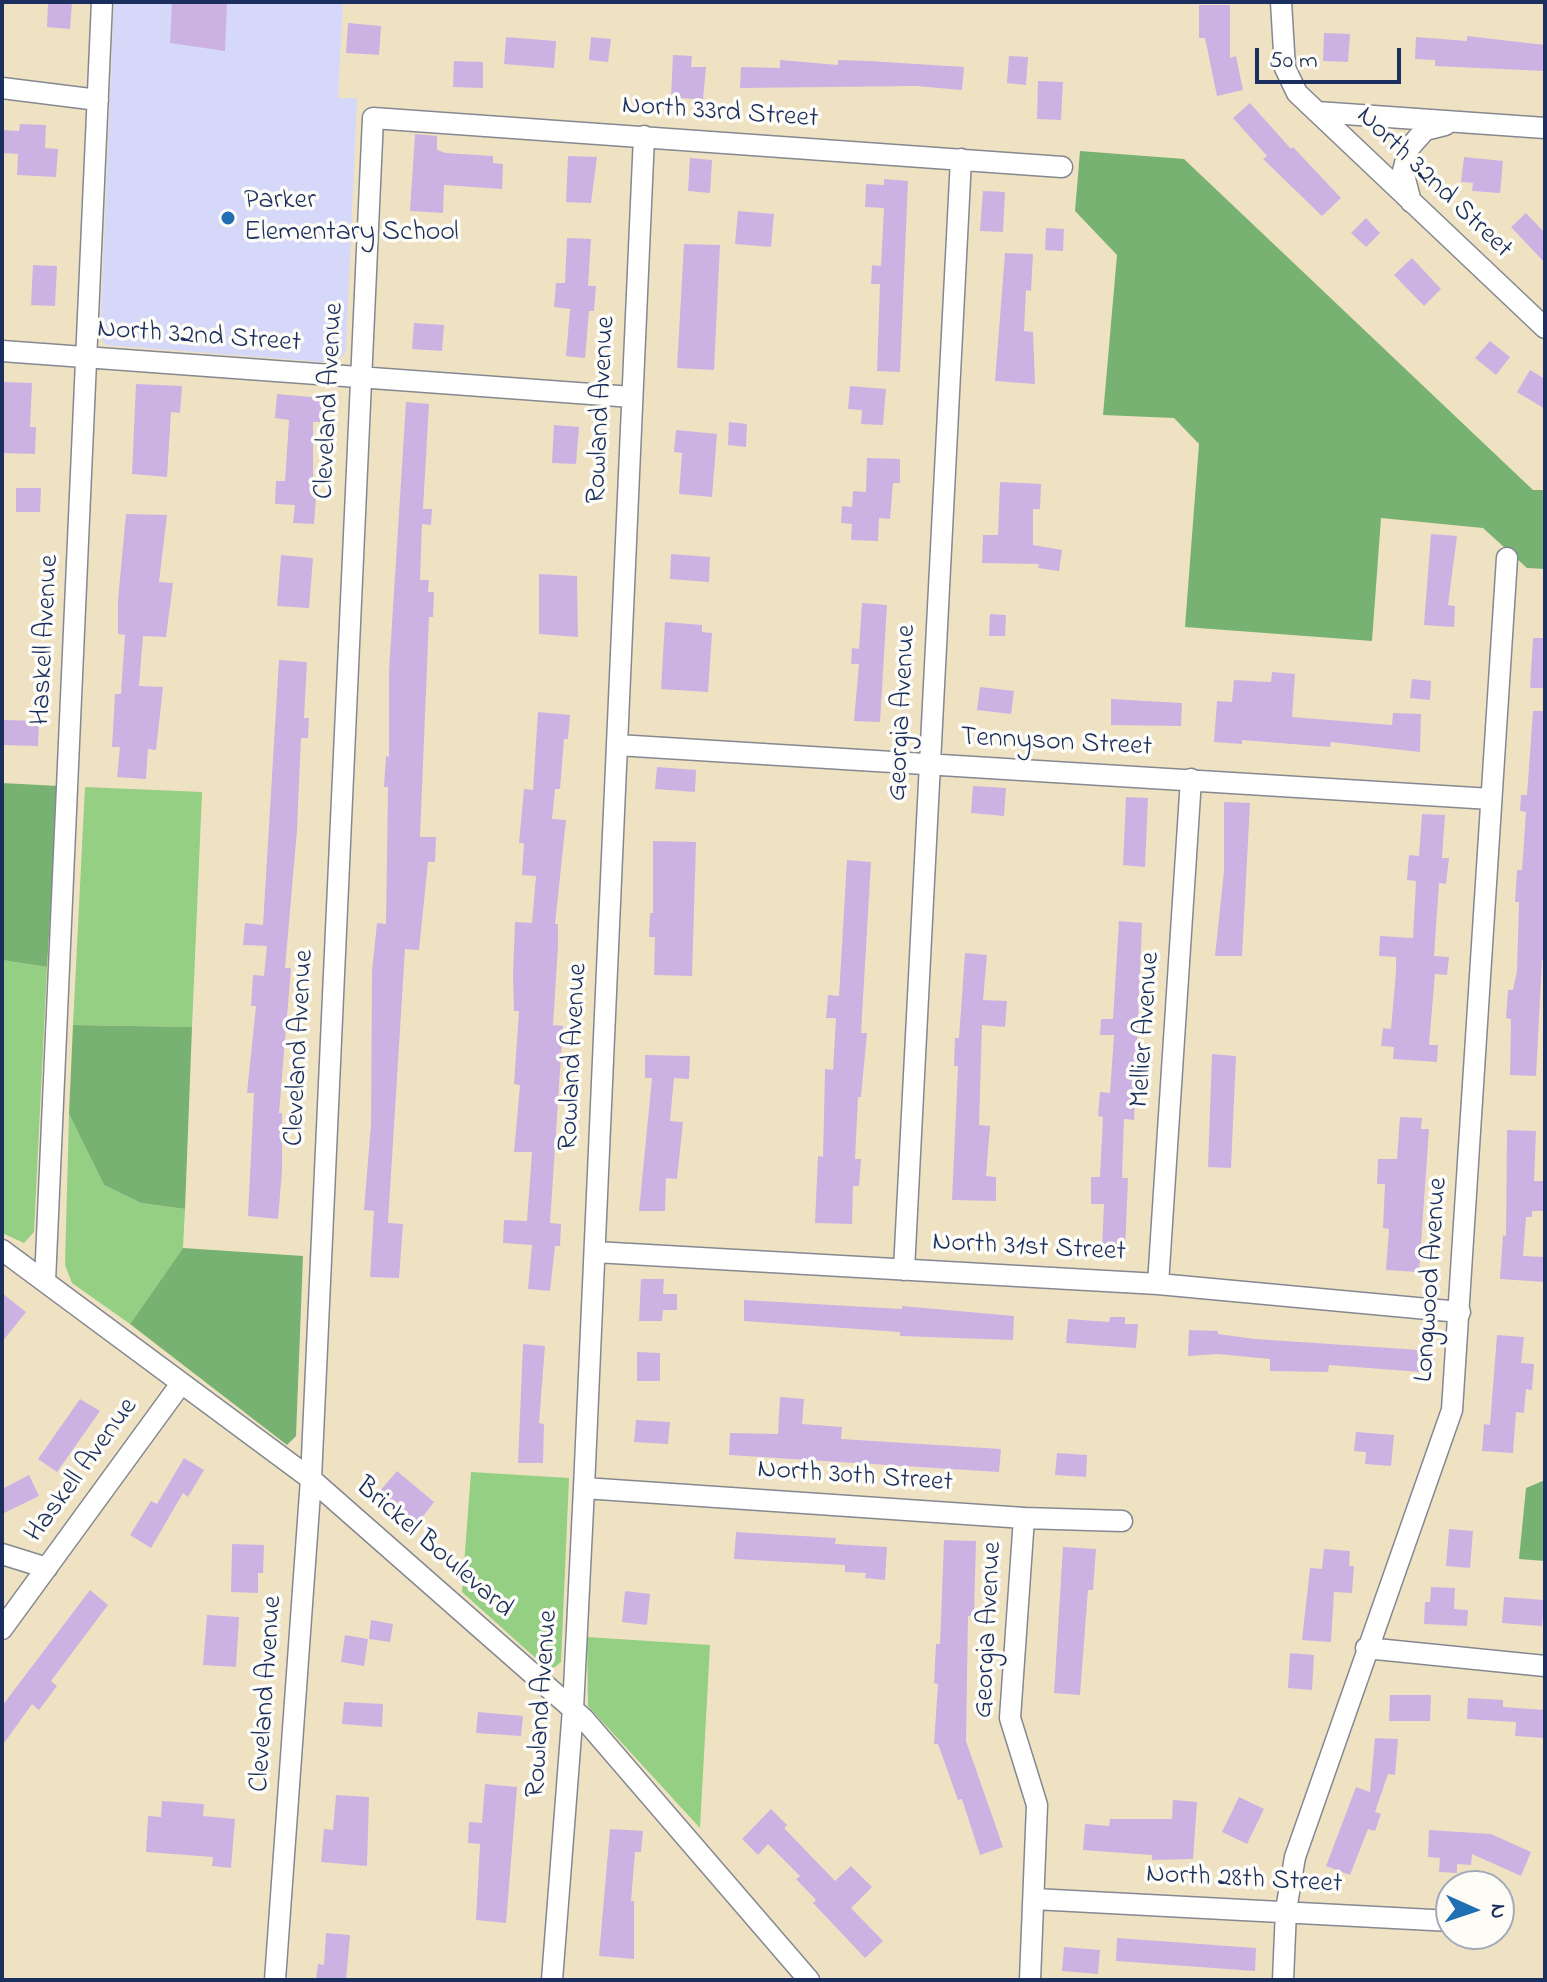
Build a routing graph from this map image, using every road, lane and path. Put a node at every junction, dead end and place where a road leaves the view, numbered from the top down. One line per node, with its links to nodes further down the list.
1 (102, 2): 4 (street, Haskell Avenue)
2 (1281, 2): 5 (street)
3 (2, 88): 4 (street)
4 (98, 100): 15 (street, Haskell Avenue)
5 (1317, 112): 7 (street); 12 (street, North 32nd Street)
6 (373, 118): 9 (street, North 33rd Street); 16 (street, Cleveland Avenue)
7 (1451, 123): 8 (street); 12 (street)
8 (1545, 128)
9 (644, 136): 10 (street, North 33rd Street); 17 (street, Rowland Avenue)
10 (961, 159): 11 (street, North 33rd Street); 20 (street, Georgia Avenue)
11 (1062, 167)
12 (1413, 205): 13 (street, North 32nd Street)
13 (1545, 328)
14 (2, 351): 15 (street, North 32nd Street)
15 (88, 358): 16 (street, North 32nd Street); 26 (street, Haskell Avenue)
16 (360, 377): 17 (street, North 32nd Street); 30 (street, Cleveland Avenue)
17 (632, 397): 19 (street, Rowland Avenue)
18 (1507, 558): 22 (street, Longwood Avenue)
19 (617, 745): 20 (street, Tennyson Street); 24 (street, Rowland Avenue)
20 (929, 765): 21 (street, Tennyson Street); 25 (street, Georgia Avenue)
21 (1191, 779): 22 (street, Tennyson Street); 27 (street, Mellier Avenue)
22 (1491, 799): 28 (street, Longwood Avenue)
23 (2, 1250): 26 (street, Brickel Boulevard)
24 (595, 1252): 25 (street, North 31st Street); 31 (street, Rowland Avenue)
25 (904, 1270): 27 (street, North 31st Street)
26 (45, 1281): 29 (street, Brickel Boulevard)
27 (1158, 1284): 28 (street, North 31st Street)
28 (1460, 1312): 37 (street, Longwood Avenue)
29 (180, 1385): 30 (street, Brickel Boulevard); 35 (street, Haskell Avenue)
30 (311, 1479): 39 (street, Brickel Boulevard); 43 (street, Cleveland Avenue)
31 (584, 1488): 32 (street, North 30th Street); 39 (street, Rowland Avenue)
32 (1024, 1518): 33 (street, North 30th Street); 40 (street, Georgia Avenue)
33 (1122, 1521)
34 (2, 1554): 35 (street)
35 (47, 1568): 36 (street, Haskell Avenue)
36 (2, 1629)
37 (1366, 1648): 38 (street); 41 (street, Longwood Avenue)
38 (1545, 1666)
39 (573, 1709): 44 (street, Rowland Avenue); 45 (street, Brickel Boulevard)
40 (1034, 1899): 41 (street, North 28th Street); 46 (street, Georgia Avenue)
41 (1286, 1910): 42 (street, North 28th Street); 47 (street, Longwood Avenue)
42 (1435, 1920)
43 (275, 1980)
44 (552, 1980)
45 (809, 1980)
46 (1030, 1980)
47 (1283, 1980)

